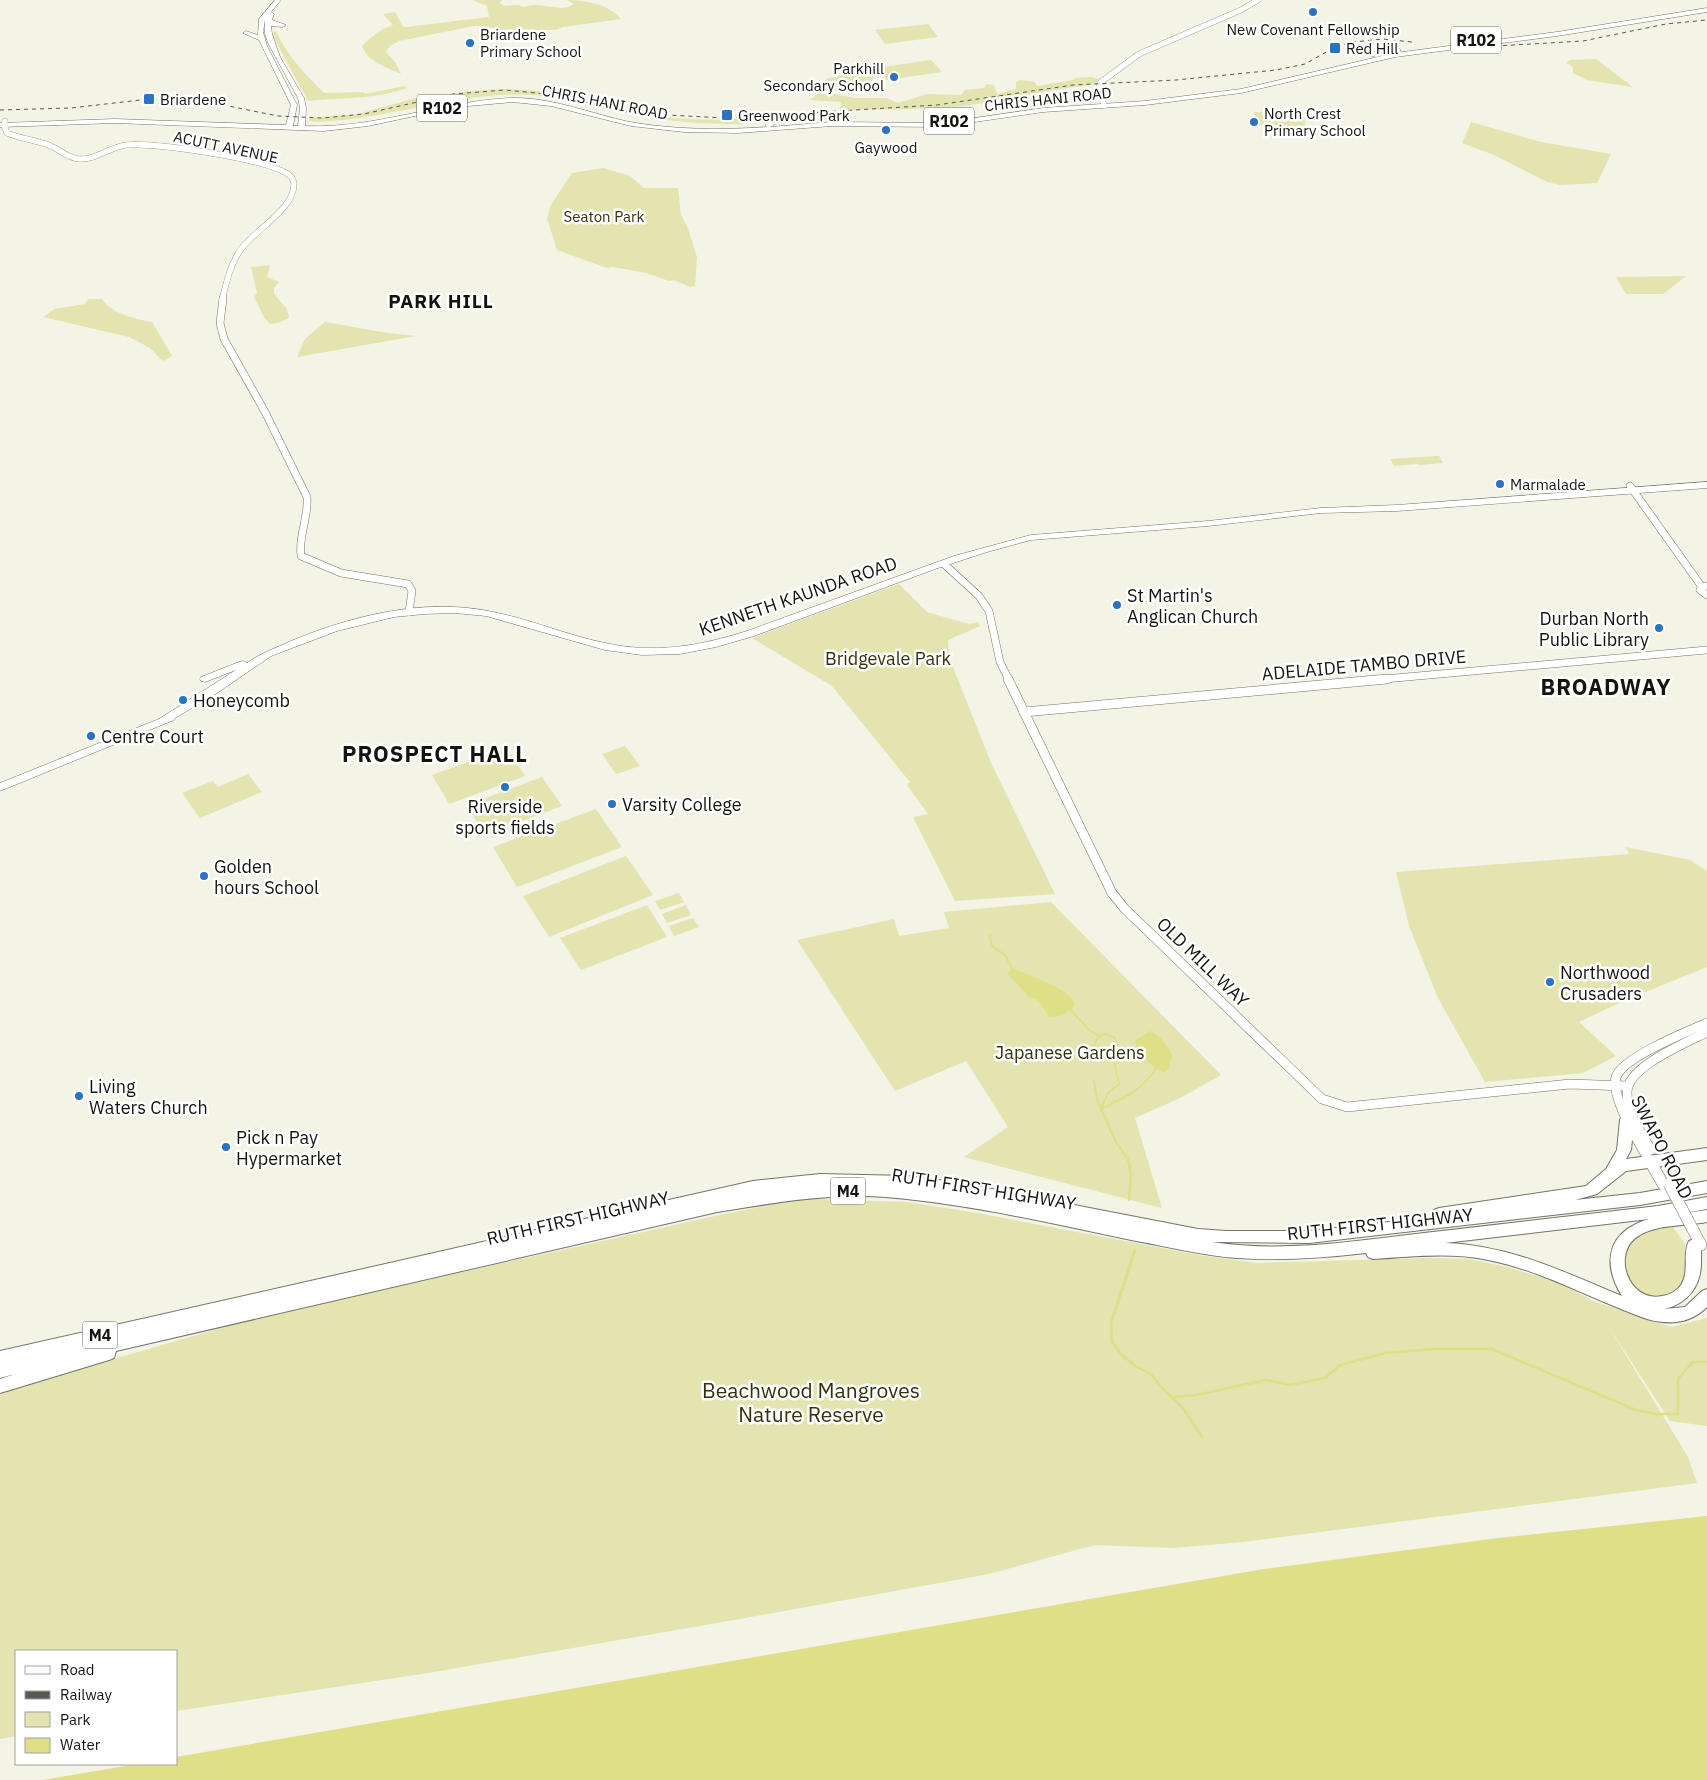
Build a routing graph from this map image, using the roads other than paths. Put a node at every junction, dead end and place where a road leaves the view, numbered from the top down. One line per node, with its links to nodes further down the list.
1 (278, 0): 8 (main road)
2 (284, 0): 6 (main road)
3 (1258, 0): 12 (street)
4 (1707, 6): 12 (main road, CHRIS HANI ROAD / R102)
5 (1707, 10): 9 (main road, CHRIS HANI ROAD / R102)
6 (268, 20): 8 (main road); 8 (main road)
7 (246, 33): 8 (main road)
8 (265, 37): 17 (main road); 18 (main road)
9 (1324, 71): 10 (main road, CHRIS HANI ROAD / R102); 10 (main road)
10 (1293, 79): 12 (main road, CHRIS HANI ROAD / R102)
11 (497, 101): 15 (main road, CHRIS HANI ROAD / R102); 16 (main road, CHRIS HANI ROAD / R102); 18 (main road, CHRIS HANI ROAD / R102)
12 (1105, 101): 16 (main road, CHRIS HANI ROAD / R102); 16 (main road, CHRIS HANI ROAD / R102)
13 (780, 119): 15 (main road)
14 (793, 119): 16 (main road)
15 (768, 124): 16 (main road, CHRIS HANI ROAD / R102)
16 (806, 124): 20 (main road)
17 (290, 126): 18 (main road, CHRIS HANI ROAD / R102); 19 (main road, CHRIS HANI ROAD / R102); 19 (main road, CHRIS HANI ROAD / R102)
18 (301, 126)
19 (3, 129): 26 (street, ACUTT AVENUE)
20 (796, 131)
21 (1707, 483): 22 (main road, KENNETH KAUNDA ROAD)
22 (1635, 488): 23 (main road, KENNETH KAUNDA ROAD); 24 (street)
23 (944, 564): 26 (main road, KENNETH KAUNDA ROAD); 30 (street, OLD MILL WAY)
24 (1705, 585): 25 (street)
25 (1707, 595)
26 (409, 612): 28 (main road, KENNETH KAUNDA ROAD)
27 (1707, 650): 30 (street, ADELAIDE TAMBO DRIVE)
28 (251, 666): 29 (main road); 31 (main road, KENNETH KAUNDA ROAD)
29 (205, 680)
30 (1024, 712): 34 (street, OLD MILL WAY)
31 (0, 786)
32 (1707, 1023): 34 (street, SWAPO ROAD)
33 (1707, 1032): 35 (street, SWAPO ROAD)
34 (1616, 1085): 35 (street, OLD MILL WAY); 36 (street, SWAPO ROAD)
35 (1627, 1086): 38 (street, SWAPO ROAD)
36 (1627, 1120): 38 (street, SWAPO ROAD); 39 (highway)
37 (1707, 1154): 38 (highway)
38 (1653, 1162): 39 (highway); 44 (street, SWAPO ROAD)
39 (1612, 1172): 43 (highway)
40 (1707, 1187): 43 (highway, RUTH FIRST HIGHWAY / M4)
41 (1707, 1203): 45 (highway, RUTH FIRST HIGHWAY / M4)
42 (1707, 1216): 44 (highway)
43 (1334, 1234): 48 (highway, RUTH FIRST HIGHWAY / M4)
44 (1701, 1249)
45 (1278, 1254): 46 (highway); 47 (highway, RUTH FIRST HIGHWAY / M4)
46 (1707, 1296)
47 (231, 1317): 49 (highway, RUTH FIRST HIGHWAY / M4); 50 (highway)
48 (4, 1357)
49 (0, 1371)
50 (0, 1386)

